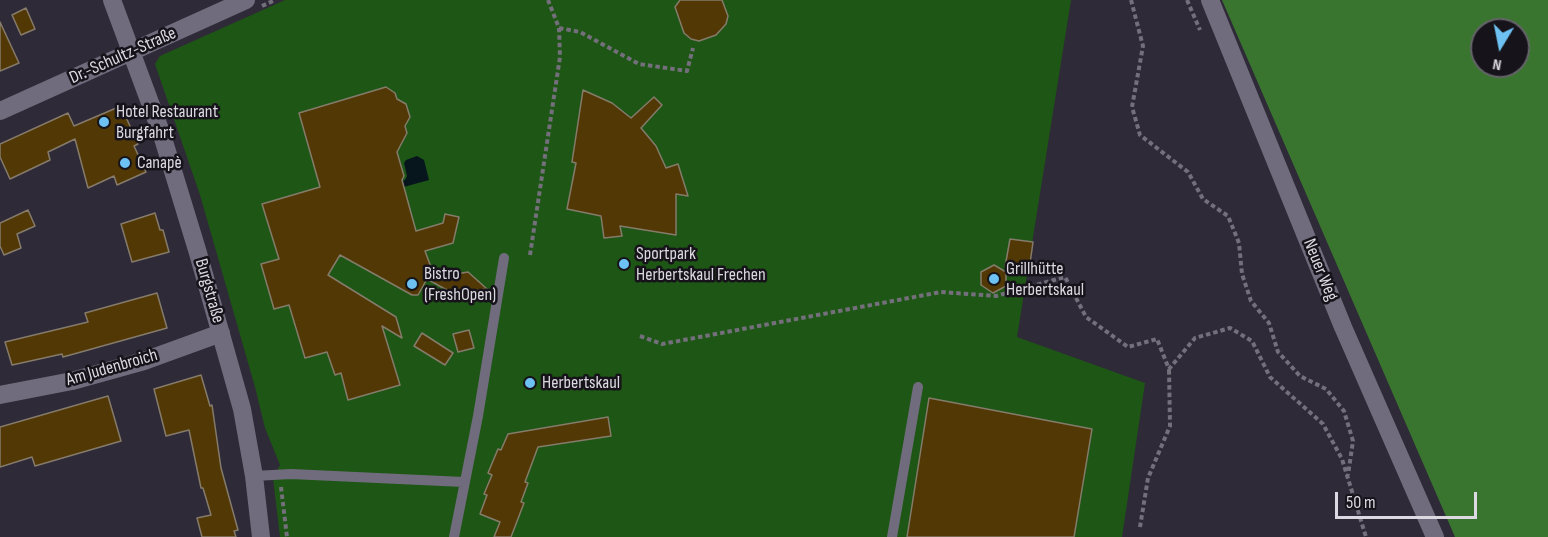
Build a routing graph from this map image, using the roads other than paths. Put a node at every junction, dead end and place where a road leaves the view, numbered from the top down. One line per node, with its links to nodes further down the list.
1 (112, 0): 4 (street, Burgstraße)
2 (1210, 0): 15 (street, Neuer Weg)
3 (250, 5): 4 (street, Dr.-Schultz-Straße)
4 (131, 51): 5 (street, Dr.-Schultz-Straße); 7 (street, Burgstraße)
5 (0, 111)
6 (504, 258): 11 (lane)
7 (221, 333): 9 (street, Am Judenbroich); 10 (street, Burgstraße)
8 (918, 387): 14 (lane)
9 (0, 395)
10 (254, 476): 11 (lane); 12 (street, Burgstraße)
11 (464, 482): 13 (lane)
12 (261, 537)
13 (454, 537)
14 (892, 537)
15 (1435, 537)

